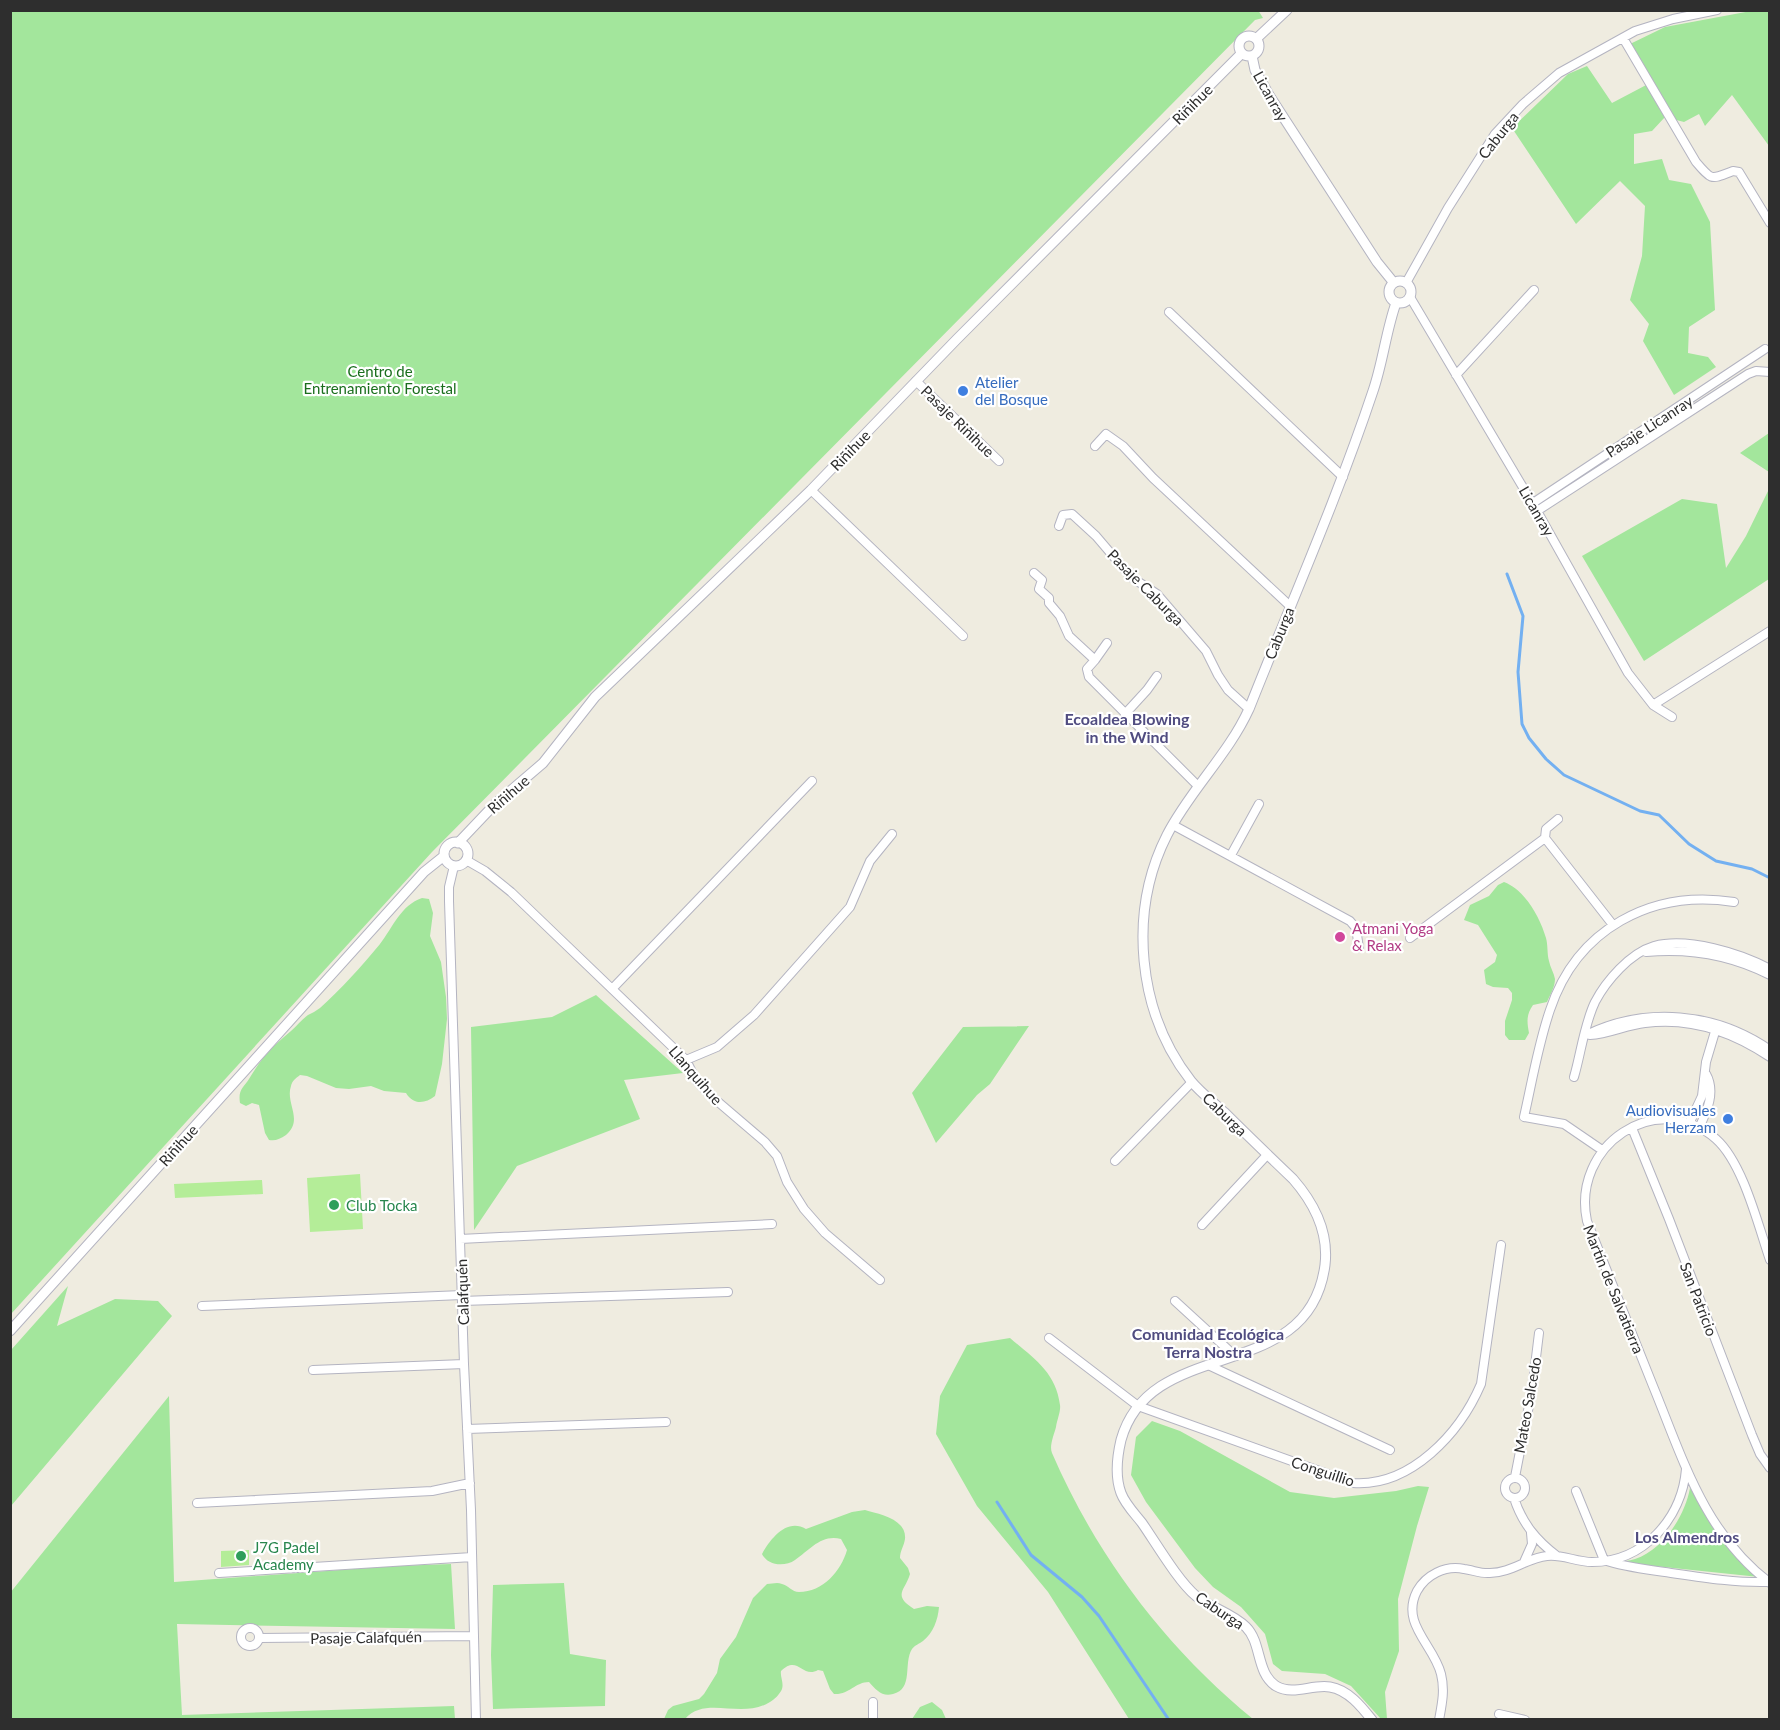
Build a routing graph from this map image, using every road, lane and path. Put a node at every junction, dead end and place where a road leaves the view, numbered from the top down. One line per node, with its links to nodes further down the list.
1 (1287, 10): 4 (street, Riñihue)
2 (1717, 10): 3 (street, Caburga)
3 (1623, 38): 7 (street); 9 (street, Caburga)
4 (1256, 39): 5 (street, Riñihue); 6 (street)
5 (1241, 54): 6 (street); 17 (street, Riñihue)
6 (1252, 56): 8 (street, Licanray)
7 (1770, 224)
8 (1394, 283): 9 (street); 12 (street, Caburga)
9 (1406, 283): 11 (street)
10 (1534, 290): 16 (street)
11 (1410, 297): 12 (street); 16 (street, Licanray)
12 (1396, 303): 20 (street, Caburga)
13 (1169, 312): 20 (street)
14 (1765, 349): 22 (street, Pasaje Licanray)
15 (1770, 372): 23 (street)
16 (1456, 375): 22 (street, Licanray)
17 (916, 381): 19 (street, Pasaje Riñihue); 21 (street, Riñihue)
18 (1095, 446): 26 (street)
19 (999, 460)
20 (1343, 477): 26 (street, Caburga)
21 (811, 490): 28 (street); 43 (street, Riñihue)
22 (1533, 503): 23 (street, Licanray)
23 (1537, 512): 32 (street, Licanray)
24 (1059, 526): 33 (street, Pasaje Caburga)
25 (1034, 573): 30 (street)
26 (1290, 606): 33 (street, Caburga)
27 (1770, 631): 32 (street)
28 (963, 636)
29 (1107, 643): 30 (street)
30 (1095, 660): 34 (street)
31 (1157, 676): 34 (street)
32 (1653, 705): 35 (street, Licanray)
33 (1249, 709): 37 (street, Caburga)
34 (1125, 714): 37 (street)
35 (1672, 717)
36 (813, 780): 55 (street)
37 (1198, 786): 40 (street, Caburga)
38 (1259, 804): 44 (street)
39 (1558, 819): 42 (street)
40 (1173, 825): 44 (street); 63 (street, Caburga)
41 (892, 834): 60 (street)
42 (1545, 838): 49 (street); 50 (street)
43 (458, 843): 45 (street, Riñihue); 46 (street)
44 (1231, 855): 51 (street)
45 (444, 856): 47 (street); 80 (street, Riñihue)
46 (466, 860): 47 (street); 55 (street, Llanquihue)
47 (454, 866): 72 (street, Calafquén)
48 (1734, 902): 49 (street)
49 (1613, 925): 67 (street)
50 (1410, 938)
51 (1359, 948)
52 (1642, 953): 53 (street); 54 (street); 57 (street)
53 (1770, 969)
54 (1770, 975)
55 (612, 989): 60 (street, Llanquihue)
56 (1717, 1027): 57 (street); 58 (street); 59 (street); 61 (street)
57 (1586, 1035): 62 (street)
58 (1770, 1050)
59 (1770, 1057)
60 (686, 1060): 75 (street, Llanquihue)
61 (1705, 1073): 64 (street); 66 (street)
62 (1574, 1077)
63 (1192, 1082): 68 (street, Caburga); 69 (street)
64 (1689, 1125): 65 (street, Martín de Salvatierra); 66 (street, Martín de Salvatierra)
65 (1632, 1128): 67 (street, Martín de Salvatierra); 92 (street, San Patricio)
66 (1699, 1128): 74 (street, Martín de Salvatierra)
67 (1602, 1150): 91 (street, Martín de Salvatierra)
68 (1268, 1155): 71 (street); 83 (street, Caburga)
69 (1115, 1161)
70 (772, 1224): 72 (street)
71 (1202, 1225)
72 (460, 1239): 77 (street, Calafquén)
73 (1501, 1245): 87 (street, Conguillio)
74 (1770, 1260)
75 (880, 1280)
76 (728, 1292): 77 (street)
77 (462, 1298): 79 (street); 84 (street, Calafquén)
78 (1175, 1301): 83 (street)
79 (202, 1305)
80 (10, 1331)
81 (1539, 1333): 93 (street, Mateo Salcedo)
82 (1049, 1338): 87 (street, Conguillio)
83 (1235, 1356): 85 (street, Caburga)
84 (464, 1364): 86 (street); 89 (street, Calafquén)
85 (1208, 1365): 87 (street, Caburga); 90 (street)
86 (313, 1370)
87 (1138, 1406): 111 (street, Caburga)
88 (666, 1422): 89 (street)
89 (467, 1429): 94 (street, Calafquén)
90 (1390, 1450)
91 (1686, 1467): 101 (street, Martín de Salvatierra); 104 (street, Martín de Salvatierra)
92 (1770, 1468)
93 (1515, 1478): 96 (street, Mateo Salcedo); 96 (street, Mateo Salcedo)
94 (470, 1483): 97 (street); 100 (street, Calafquén)
95 (1576, 1491): 101 (street)
96 (1514, 1498): 98 (street, Mateo Salcedo)
97 (197, 1503)
98 (1530, 1532): 99 (street, Mateo Salcedo); 102 (street)
99 (1557, 1556): 101 (street, Martín de Salvatierra); 102 (street, Martín de Salvatierra)
100 (472, 1557): 103 (street); 105 (street, Calafquén)
101 (1604, 1560): 104 (street, Martín de Salvatierra)
102 (1524, 1562): 112 (street, Martín de Salvatierra)
103 (219, 1574)
104 (1769, 1583)
105 (473, 1636): 106 (street, Pasaje Calafquén); 109 (street, Calafquén)
106 (259, 1638)
107 (873, 1702): 110 (street)
108 (1499, 1714): 113 (street)
109 (476, 1719)
110 (873, 1719)
111 (1372, 1719)
112 (1439, 1719)
113 (1525, 1719)

